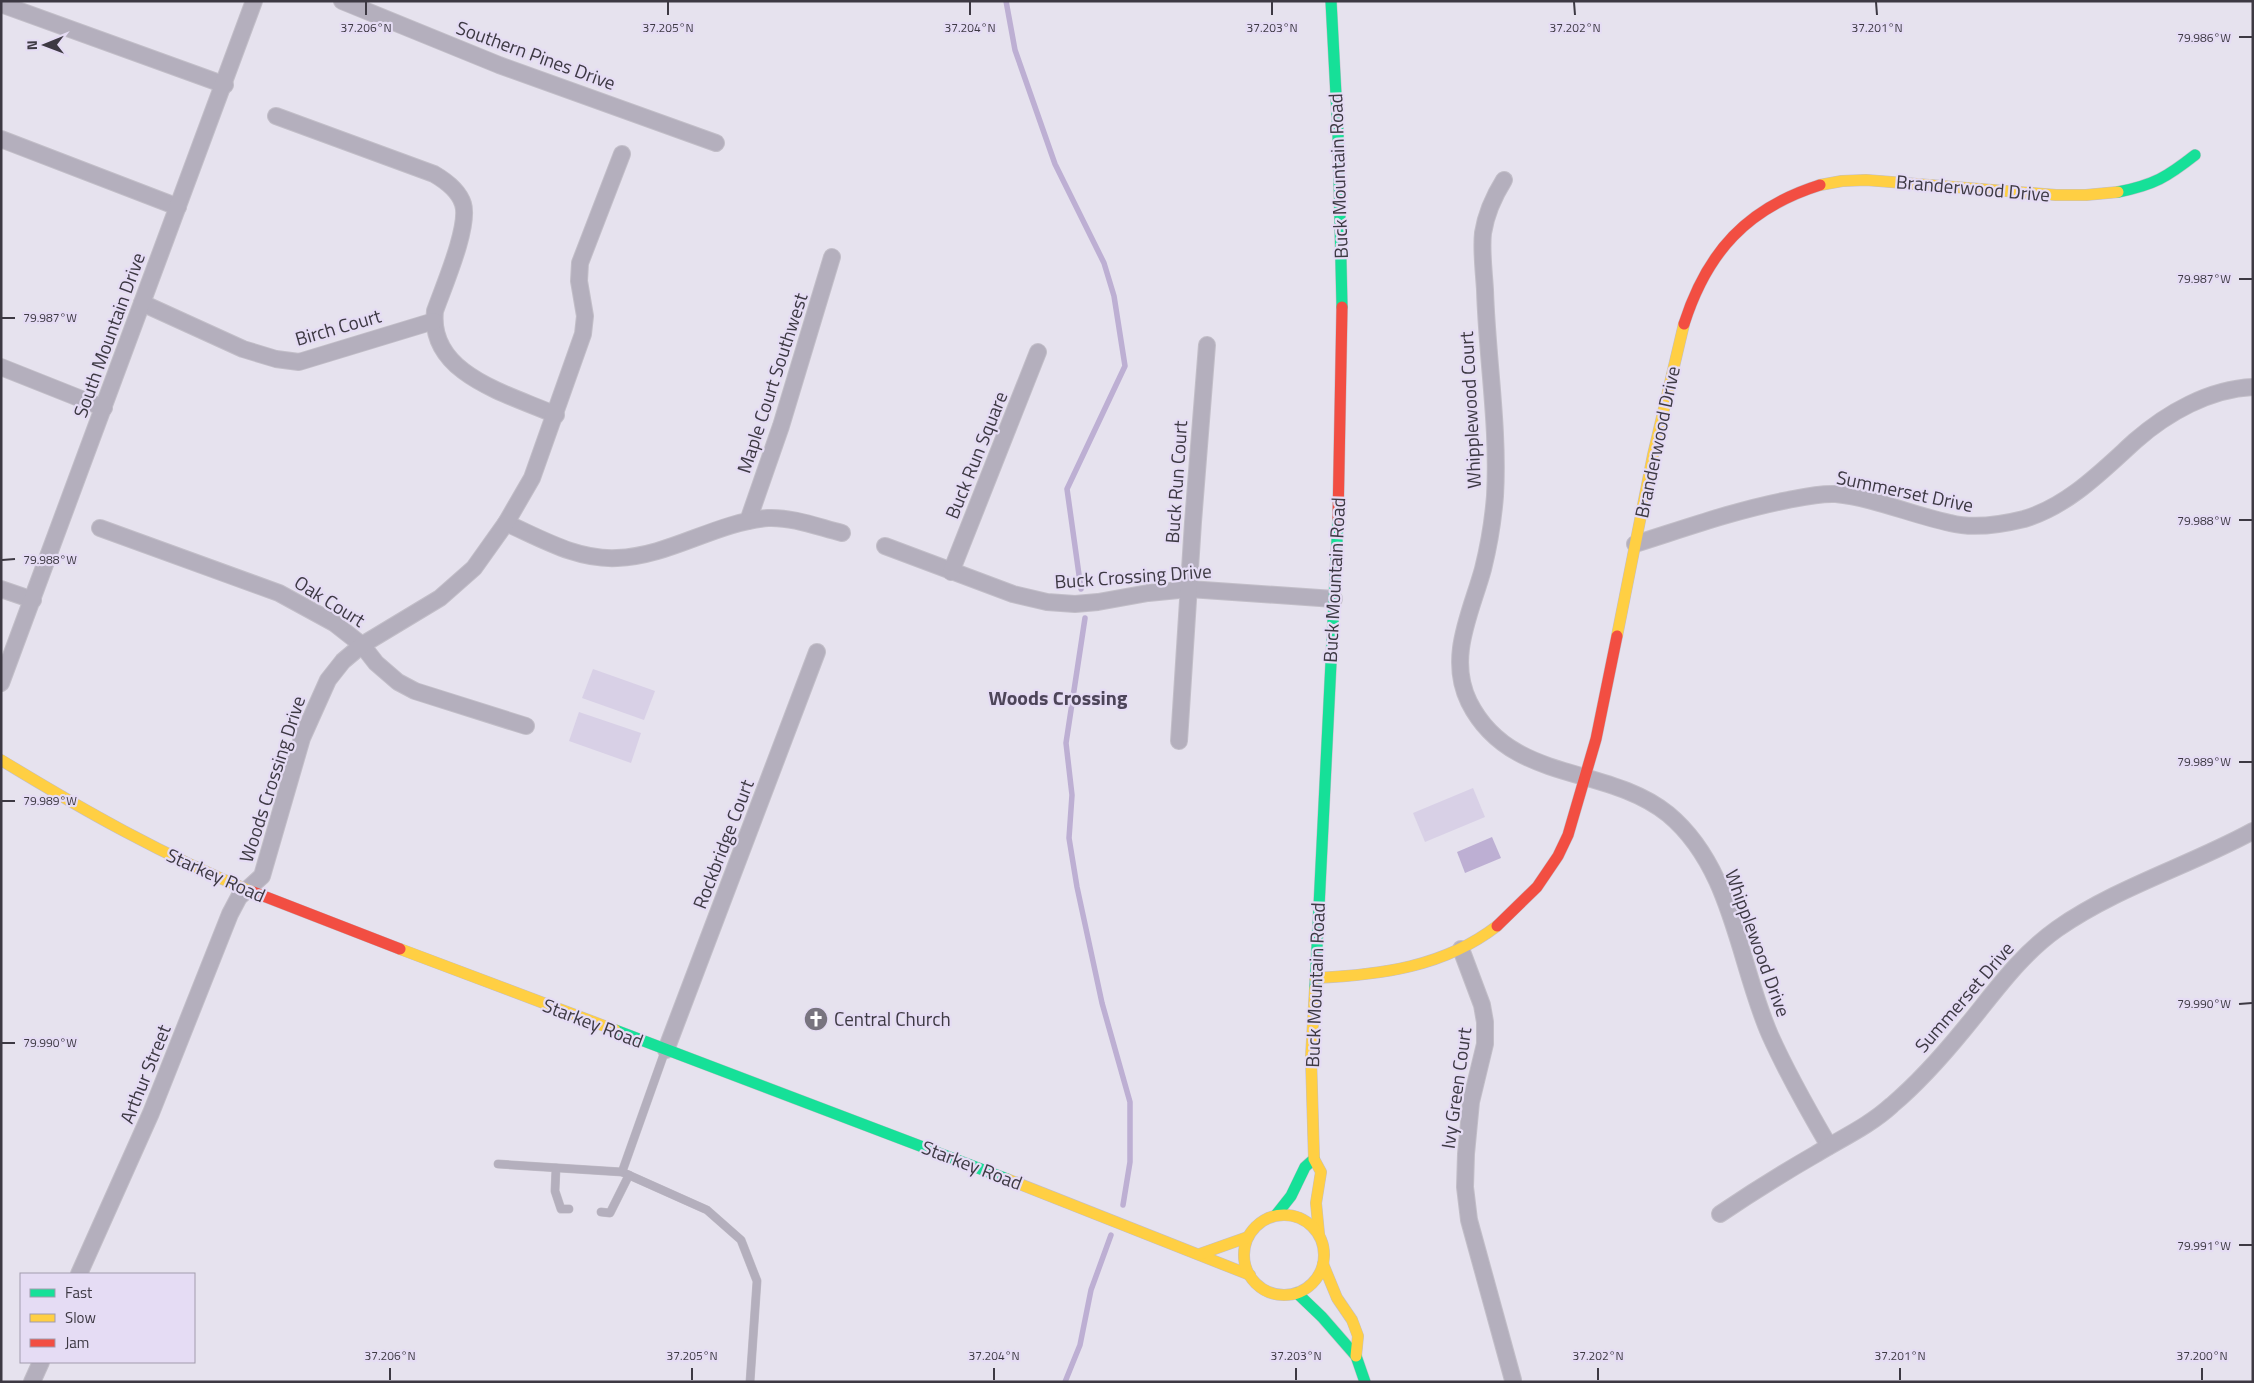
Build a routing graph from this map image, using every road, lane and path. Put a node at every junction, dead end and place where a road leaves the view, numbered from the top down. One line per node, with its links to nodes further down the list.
1 (254, 1): 5 (street, South Mountain Drive)
2 (342, 1): 8 (street, Southern Pines Drive)
3 (1331, 1): 31 (main road, Buck Mountain Road)
4 (1, 4): 5 (street)
5 (225, 84): 12 (street, South Mountain Drive)
6 (276, 116): 15 (street)
7 (1, 139): 12 (street)
8 (716, 143)
9 (622, 154): 21 (street, Woods Crossing Drive)
10 (2195, 154): 26 (main road, Branderwood Drive)
11 (1504, 180): 39 (street, Whipplewood Court)
12 (178, 207): 14 (street, South Mountain Drive)
13 (832, 257): 22 (street, Maple Court Southwest)
14 (142, 303): 15 (street, Birch Court); 20 (street, South Mountain Drive)
15 (434, 321): 21 (street)
16 (1207, 345): 30 (street, Buck Run Court)
17 (1038, 352): 28 (street, Buck Run Square)
18 (1, 367): 20 (street)
19 (2253, 387): 26 (street, Summerset Drive)
20 (104, 408): 32 (street, South Mountain Drive)
21 (556, 415): 23 (street, Woods Crossing Drive)
22 (748, 521): 23 (street); 25 (street)
23 (506, 523): 33 (street, Woods Crossing Drive)
24 (100, 528): 33 (street, Oak Court)
25 (842, 533)
26 (1635, 544): 39 (main road, Branderwood Drive)
27 (885, 546): 28 (street, Buck Crossing Drive)
28 (951, 572): 30 (street, Buck Crossing Drive)
29 (1, 588): 32 (street)
30 (1189, 589): 31 (street, Buck Crossing Drive); 37 (street, Buck Run Court)
31 (1334, 599): 43 (main road, Buck Mountain Road)
32 (33, 600): 35 (street, South Mountain Drive)
33 (362, 645): 36 (street, Oak Court); 41 (street, Woods Crossing Drive)
34 (817, 652): 44 (street, Rockbridge Court)
35 (1, 683)
36 (526, 726)
37 (1179, 741)
38 (1, 760): 41 (main road, Starkey Road)
39 (1586, 778): 42 (main road, Branderwood Drive); 45 (street, Whipplewood Drive)
40 (2253, 831): 45 (street, Summerset Drive)
41 (246, 889): 44 (main road, Starkey Road); 58 (street, Arthur Street)
42 (1461, 949): 43 (main road, Branderwood Drive); 63 (street, Ivy Green Court)
43 (1315, 978): 46 (main road, Buck Mountain Road)
44 (666, 1050): 49 (lane); 56 (main road, Starkey Road)
45 (1829, 1146): 52 (street, Summerset Drive)
46 (1314, 1159): 53 (main road); 54 (main road, Buck Mountain Road)
47 (498, 1164): 48 (lane)
48 (556, 1168): 49 (lane); 50 (lane)
49 (626, 1173): 51 (lane); 65 (lane)
50 (569, 1209)
51 (601, 1212)
52 (1720, 1214)
53 (1276, 1216): 54 (main road); 55 (main road)
54 (1318, 1234): 57 (main road)
55 (1248, 1237): 56 (main road); 59 (main road)
56 (1200, 1254): 59 (main road, Starkey Road)
57 (1323, 1264): 60 (main road); 61 (main road)
58 (79, 1273)
59 (1250, 1275): 60 (main road)
60 (1297, 1293): 61 (main road)
61 (1356, 1356): 66 (main road)
62 (41, 1363): 64 (street)
63 (1513, 1380)
64 (32, 1382)
65 (750, 1382)
66 (1365, 1382)

